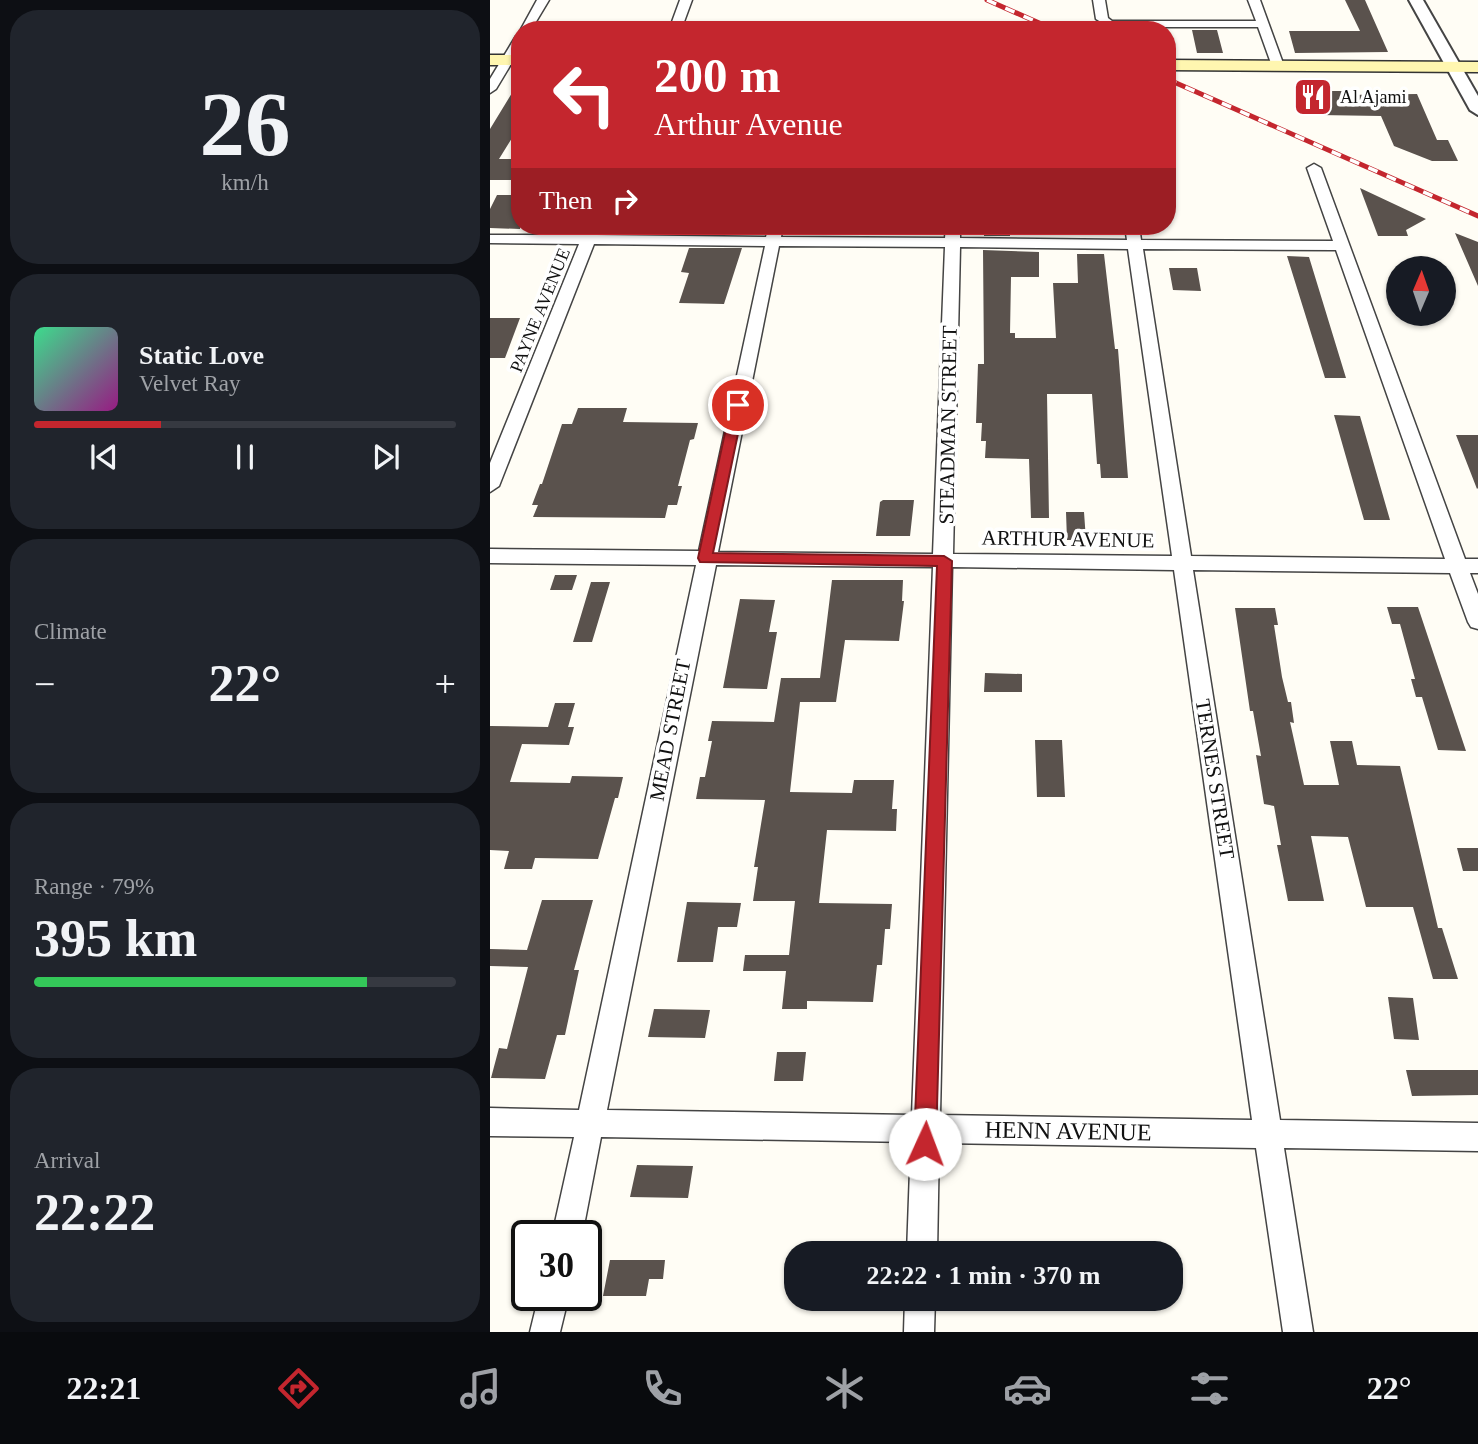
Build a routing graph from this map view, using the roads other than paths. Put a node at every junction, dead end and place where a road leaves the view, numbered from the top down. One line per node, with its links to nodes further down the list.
1 (542, 0): 6 (street)
2 (686, 0): 7 (street)
3 (1099, 0): 8 (street)
4 (1254, 0): 10 (street)
5 (1416, 0): 14 (street)
6 (530, 21)
7 (678, 21)
8 (1105, 21)
9 (1176, 24): 10 (street)
10 (1262, 24): 13 (street)
11 (505, 60): 16 (street)
12 (1176, 65): 13 (main road)
13 (1278, 66): 14 (main road)
14 (1454, 67): 15 (main road); 17 (street)
15 (1478, 67)
16 (490, 89)
17 (1478, 110)
18 (1314, 167): 25 (street)
19 (557, 235): 24 (street)
20 (590, 235): 26 (street, PAYNE AVENUE)
21 (775, 235): 28 (street, MEAD STREET)
22 (953, 235): 29 (street, STEADMAN STREET)
23 (1133, 235): 25 (street); 30 (street, TERNES STREET)
24 (490, 239)
25 (1341, 246): 31 (street)
26 (490, 486)
27 (490, 556): 28 (street, ARTHUR AVENUE)
28 (705, 558): 29 (street, ARTHUR AVENUE); 34 (street, MEAD STREET)
29 (944, 561): 30 (street, ARTHUR AVENUE); 35 (street, STEADMAN STREET)
30 (1181, 563): 31 (street, ARTHUR AVENUE); 36 (street, TERNES STREET)
31 (1468, 566): 32 (street)
32 (1478, 622)
33 (490, 1122): 34 (street, HENN AVENUE)
34 (590, 1123): 35 (street, HENN AVENUE); 38 (street, MEAD STREET)
35 (925, 1128): 36 (street, HENN AVENUE); 39 (street, STEADMAN STREET)
36 (1270, 1134): 37 (street, HENN AVENUE); 44 (street, TERNES STREET)
37 (1478, 1137)
38 (569, 1220)
39 (922, 1241)
40 (550, 1311): 42 (street)
41 (920, 1311): 43 (street)
42 (545, 1332)
43 (919, 1332)
44 (1298, 1332)

